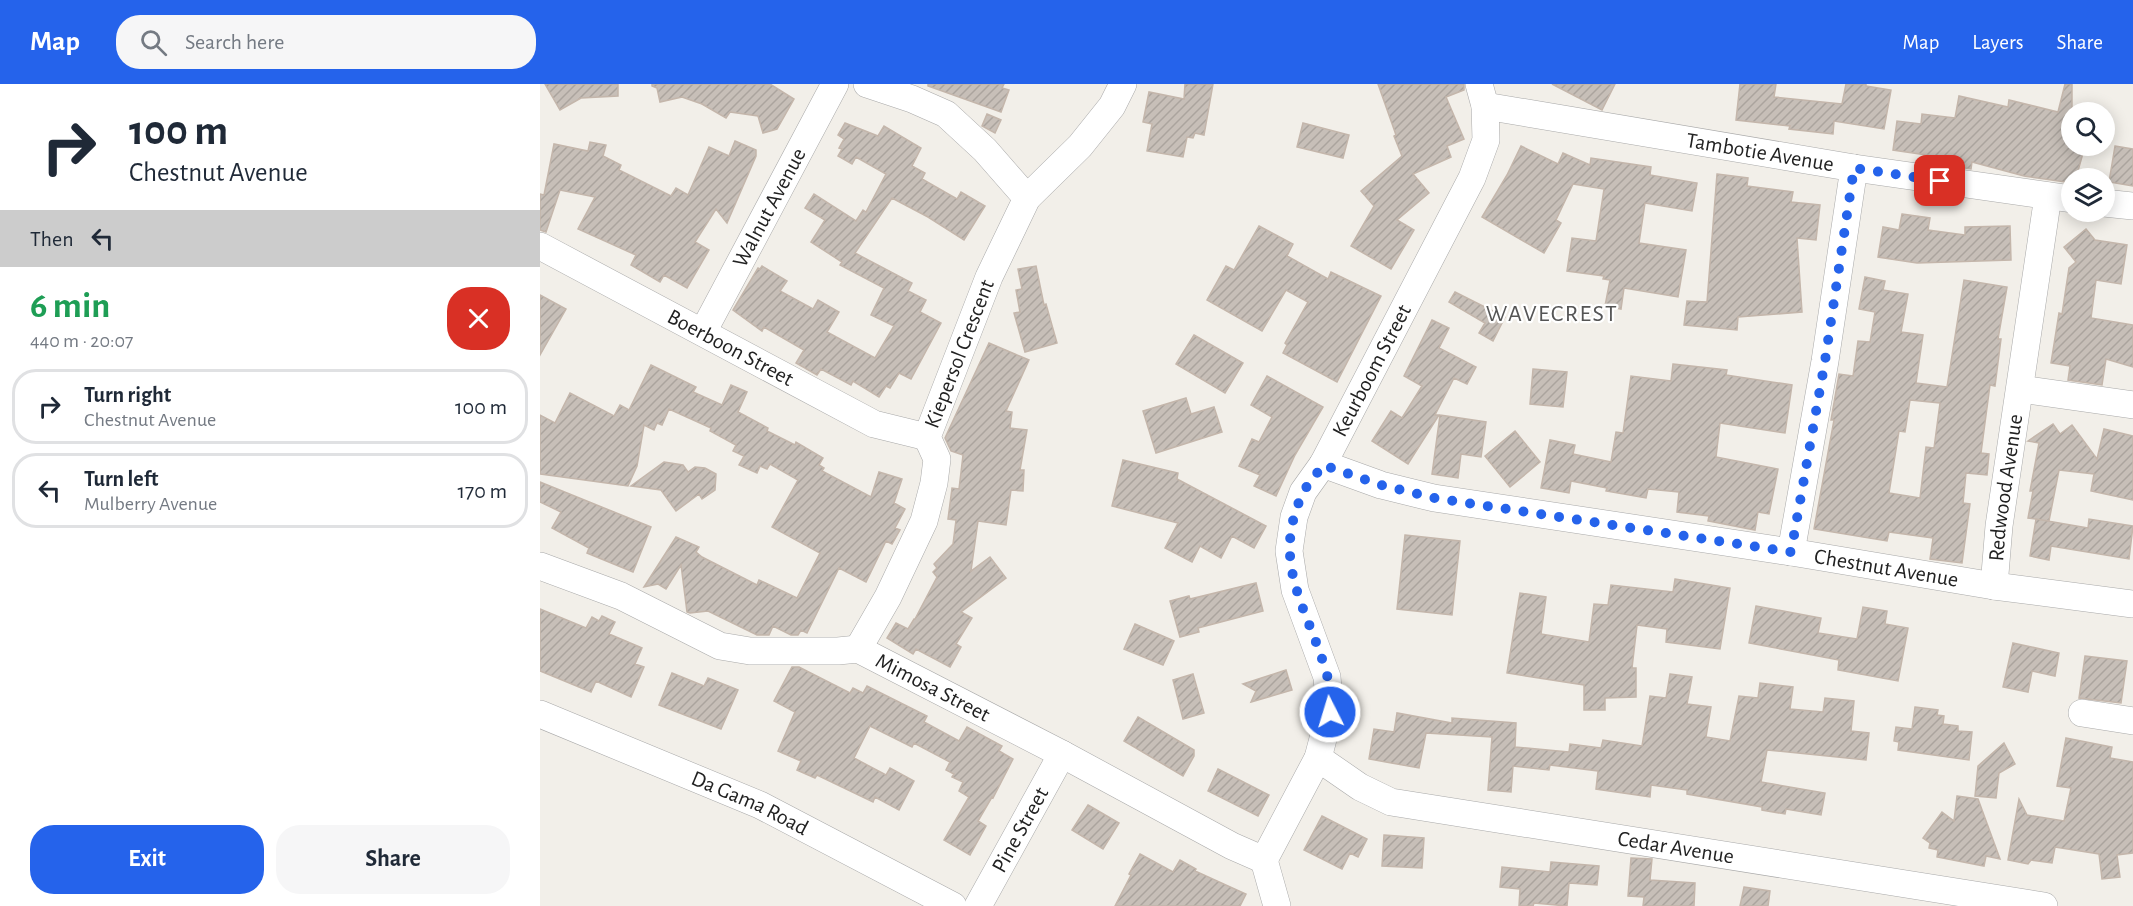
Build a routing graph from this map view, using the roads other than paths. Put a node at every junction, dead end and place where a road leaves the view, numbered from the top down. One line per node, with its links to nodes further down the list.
1 (835, 84): 11 (street, Walnut Avenue)
2 (867, 84): 7 (street)
3 (1123, 84): 7 (street, Kiepersol Crescent)
4 (1482, 95): 5 (street, Tambotie Avenue); 15 (street, Keurboom Street)
5 (1854, 168): 6 (street, Tambotie Avenue); 16 (street)
6 (2060, 197): 12 (street, Redwood Avenue)
7 (1028, 198): 14 (street, Kiepersol Crescent)
8 (2115, 204): 9 (street)
9 (2133, 206)
10 (540, 246): 11 (street, Boerboon Street)
11 (703, 332): 14 (street, Boerboon Street)
12 (2020, 388): 13 (street, Redwood Avenue); 18 (street, Redwood Avenue)
13 (2133, 405)
14 (927, 437): 20 (street, Kiepersol Crescent)
15 (1323, 465): 16 (street, Chestnut Avenue); 25 (street, Keurboom Street)
16 (1791, 552): 18 (street, Chestnut Avenue)
17 (540, 566): 20 (street, Mimosa Street)
18 (1994, 586): 19 (street, Chestnut Avenue)
19 (2133, 604)
20 (858, 649): 24 (street, Mimosa Street)
21 (2082, 713): 23 (street)
22 (540, 714): 27 (street, Da Gama Road)
23 (2133, 721)
24 (1062, 754): 26 (street, Mimosa Street); 28 (street, Pine Street)
25 (1318, 758): 26 (street, Keurboom Street); 30 (street, Cedar Avenue)
26 (1264, 860): 29 (street)
27 (953, 906)
28 (978, 906)
29 (1277, 906)
30 (2044, 906)

